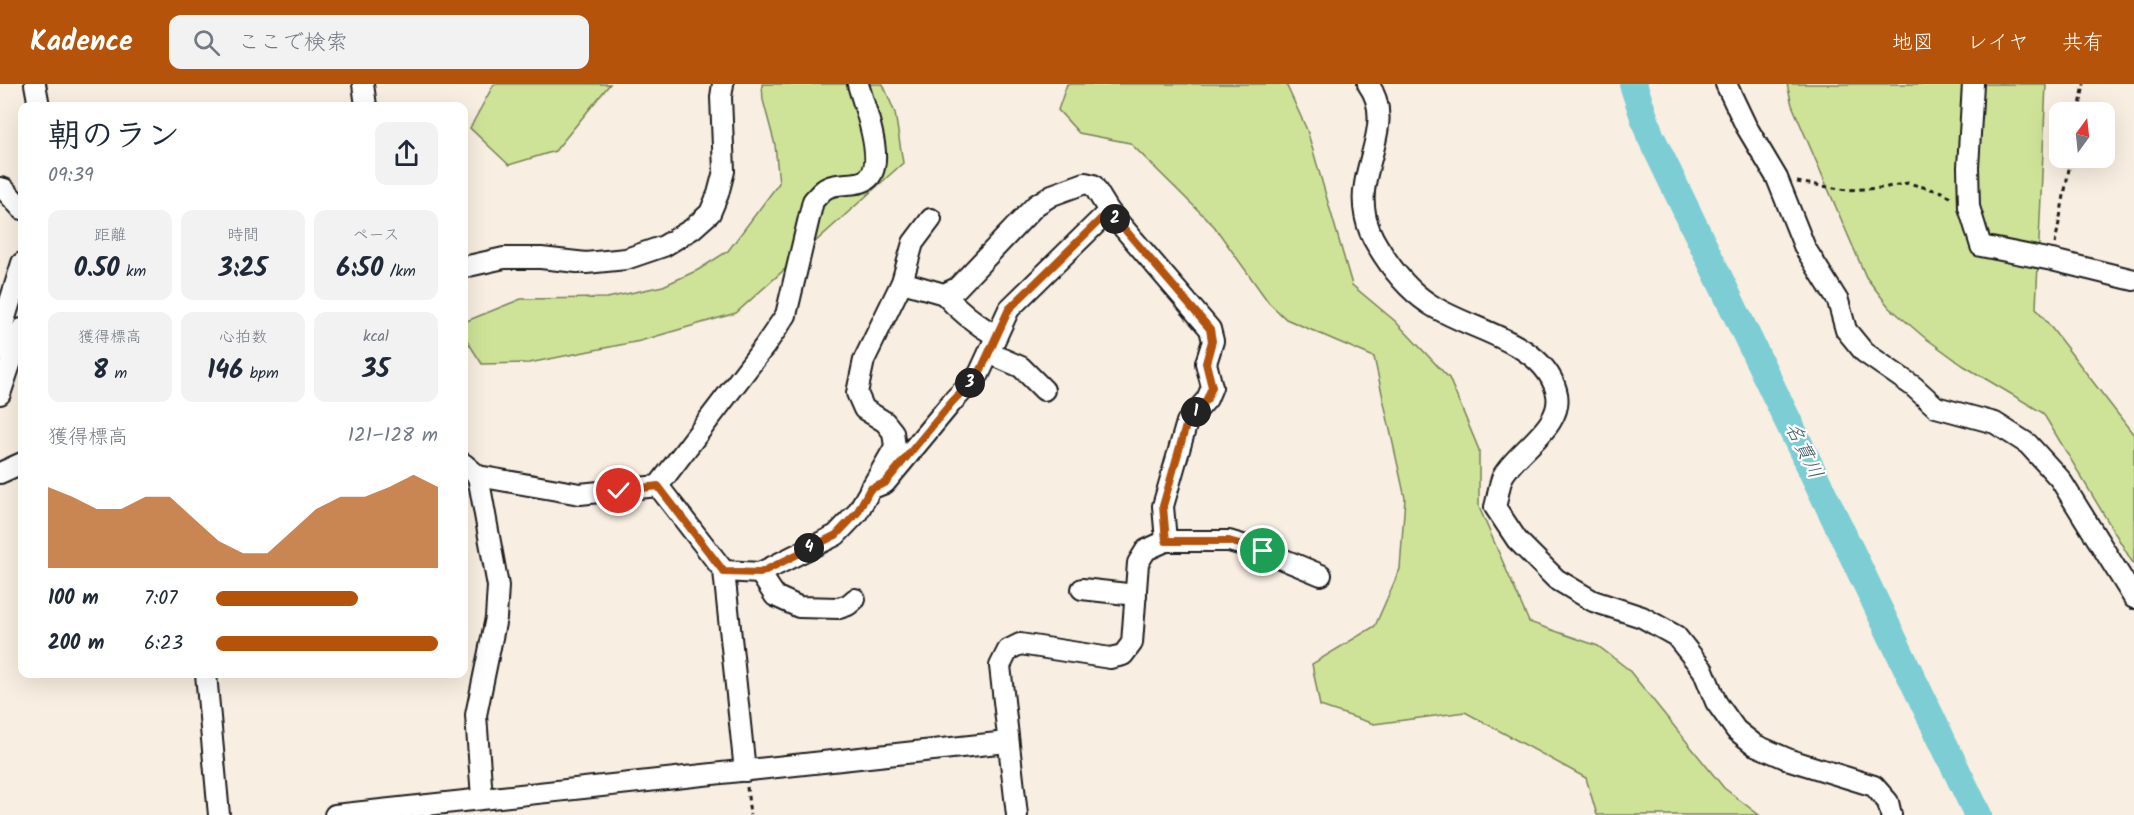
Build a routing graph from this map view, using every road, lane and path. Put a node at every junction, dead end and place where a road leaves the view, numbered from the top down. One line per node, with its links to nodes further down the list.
1 (35, 84): 9 (street)
2 (363, 84): 10 (street)
3 (723, 84): 20 (street)
4 (858, 84): 33 (street)
5 (1368, 84): 51 (street)
6 (1726, 84): 13 (street)
7 (1972, 84): 16 (street)
8 (2084, 84): 11 (path)
9 (38, 102)
10 (365, 102)
11 (2081, 102)
12 (2069, 168): 19 (path)
13 (1777, 178): 16 (path); 41 (street)
14 (0, 188): 15 (street)
15 (18, 205)
16 (1969, 207): 19 (street)
17 (1109, 211): 24 (street); 26 (street); 35 (street)
18 (931, 219): 23 (street)
19 (2052, 260): 22 (street)
20 (468, 266)
21 (18, 275): 27 (street)
22 (2134, 280)
23 (902, 282): 24 (street); 34 (street)
24 (944, 294): 26 (street)
25 (18, 341): 29 (street)
26 (992, 345): 28 (street); 34 (street)
27 (0, 349)
28 (1044, 390)
29 (0, 394)
30 (18, 465): 32 (street)
31 (471, 470): 33 (street); 46 (street)
32 (0, 473)
33 (658, 486): 36 (street)
34 (870, 489): 37 (street)
35 (1166, 541): 38 (street); 40 (street)
36 (724, 572): 37 (street); 45 (street)
37 (760, 573): 42 (street)
38 (1321, 575)
39 (1082, 589): 40 (street)
40 (1136, 595): 44 (street)
41 (2134, 598)
42 (855, 599)
43 (206, 678): 47 (street)
44 (1007, 742): 45 (street); 50 (street)
45 (745, 771): 46 (street); 49 (path)
46 (482, 798): 48 (street)
47 (219, 815)
48 (335, 815)
49 (750, 815)
50 (1017, 815)
51 (1891, 815)

